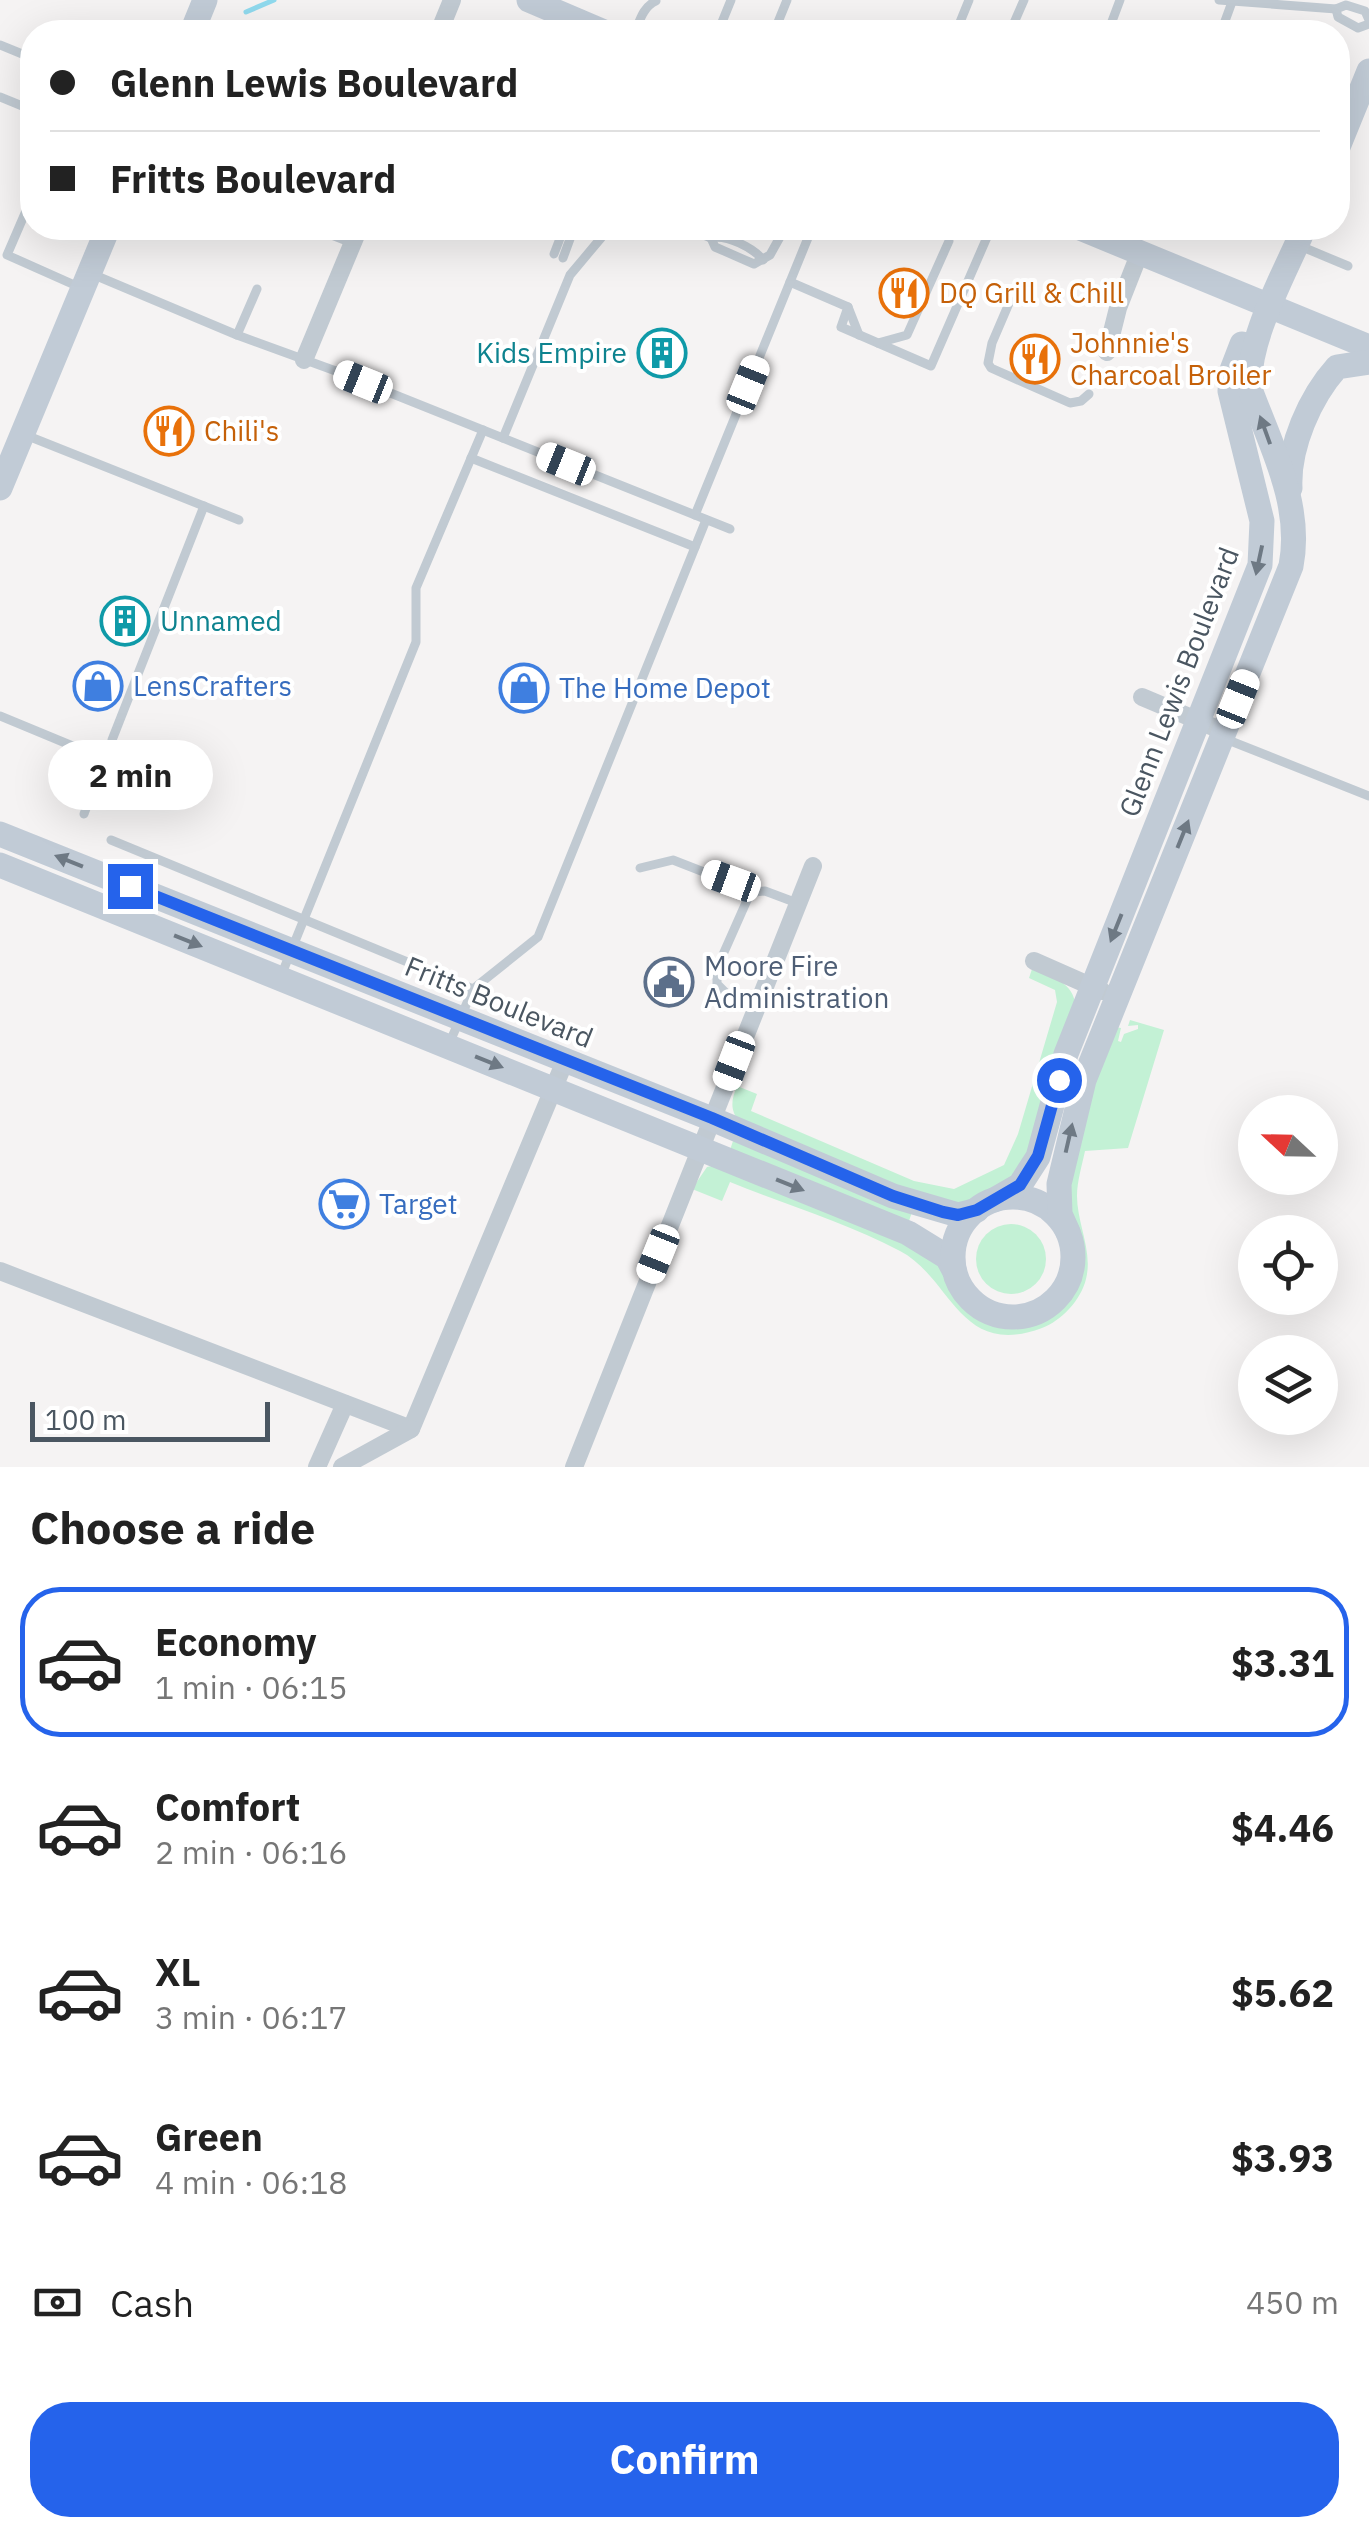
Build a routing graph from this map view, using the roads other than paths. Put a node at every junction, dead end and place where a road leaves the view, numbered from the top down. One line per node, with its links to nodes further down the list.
1 (643, 0): 8 (lane)
2 (657, 0): 8 (lane)
3 (1219, 0): 4 (lane)
4 (1232, 2): 6 (lane)
5 (541, 3): 7 (street)
6 (1336, 8): 9 (lane); 10 (lane)
7 (578, 20)
8 (640, 20)
9 (1343, 20)
10 (1369, 22)
11 (1369, 71): 12 (street)
12 (1350, 118)
13 (20, 225): 29 (lane)
14 (103, 240): 29 (street)
15 (353, 240): 38 (street)
16 (561, 240): 17 (lane)
17 (567, 240)
18 (599, 240): 43 (lane)
19 (712, 240): 20 (lane)
20 (776, 240)
21 (807, 240): 30 (lane)
22 (985, 240): 35 (lane)
23 (1110, 240): 27 (street)
24 (1299, 240): 33 (street)
25 (1307, 240): 28 (lane)
26 (949, 241): 35 (lane)
27 (1140, 252): 33 (street); 37 (street)
28 (1348, 266)
29 (85, 280): 34 (lane); 42 (street)
30 (790, 282): 35 (lane); 48 (lane)
31 (257, 289): 34 (lane)
32 (1010, 301): 40 (lane)
33 (1272, 306): 36 (street); 46 (street, Glenn Lewis Boulevard, one-way to 33); 55 (street, Glenn Lewis Boulevard, one-way to 55)
34 (237, 336): 38 (lane)
35 (878, 344)
36 (1369, 347)
37 (1107, 352)
38 (304, 360): 41 (lane)
39 (1369, 362): 46 (street, Glenn Lewis Boulevard)
40 (1089, 394)
41 (483, 430): 43 (lane); 44 (lane)
42 (22, 434): 45 (street); 47 (lane)
43 (502, 438): 48 (lane)
44 (471, 458): 52 (lane); 67 (lane)
45 (0, 488)
46 (1290, 498): 56 (street, Glenn Lewis Boulevard)
47 (204, 506): 49 (lane); 57 (lane)
48 (695, 515): 50 (lane)
49 (239, 520)
50 (706, 520): 51 (lane); 52 (lane)
51 (730, 529)
52 (695, 547): 71 (lane)
53 (1142, 697): 55 (street)
54 (0, 716): 59 (lane)
55 (1196, 724): 56 (street); 72 (street, Glenn Lewis Boulevard, one-way to 72)
56 (1223, 735): 58 (lane); 72 (street, Glenn Lewis Boulevard, one-way to 56)
57 (112, 740)
58 (1369, 796)
59 (84, 814)
60 (0, 834): 68 (street, Fritts Boulevard, one-way to 60)
61 (111, 840): 67 (lane)
62 (0, 865): 70 (street, one-way to 70)
63 (813, 866): 66 (street)
64 (640, 868): 65 (lane)
65 (755, 892): 66 (lane); 73 (lane)
66 (797, 903): 73 (street)
67 (304, 920): 68 (lane); 71 (lane)
68 (292, 952): 70 (lane); 74 (street, Fritts Boulevard)
69 (1034, 961): 72 (street)
70 (280, 979): 75 (street)
71 (473, 989): 74 (lane)
72 (1104, 992): 80 (street, Glenn Lewis Boulevard); 81 (street, Glenn Lewis Boulevard, one-way to 72)
73 (756, 1004): 78 (street)
74 (462, 1020): 75 (lane); 76 (street, Fritts Boulevard)
75 (448, 1046): 77 (street, one-way to 77)
76 (565, 1061): 77 (street); 78 (street, Fritts Boulevard)
77 (553, 1088): 79 (street); 85 (street)
78 (712, 1118): 79 (street); 80 (street, Fritts Boulevard)
79 (700, 1148): 82 (street, one-way to 82); 88 (street)
80 (986, 1205): 81 (street); 82 (street)
81 (1068, 1232): 82 (street)
82 (954, 1270)
83 (0, 1271): 84 (street)
84 (345, 1404): 85 (street); 86 (street)
85 (411, 1430): 87 (street)
86 (317, 1467)
87 (342, 1467)
88 (574, 1467)

